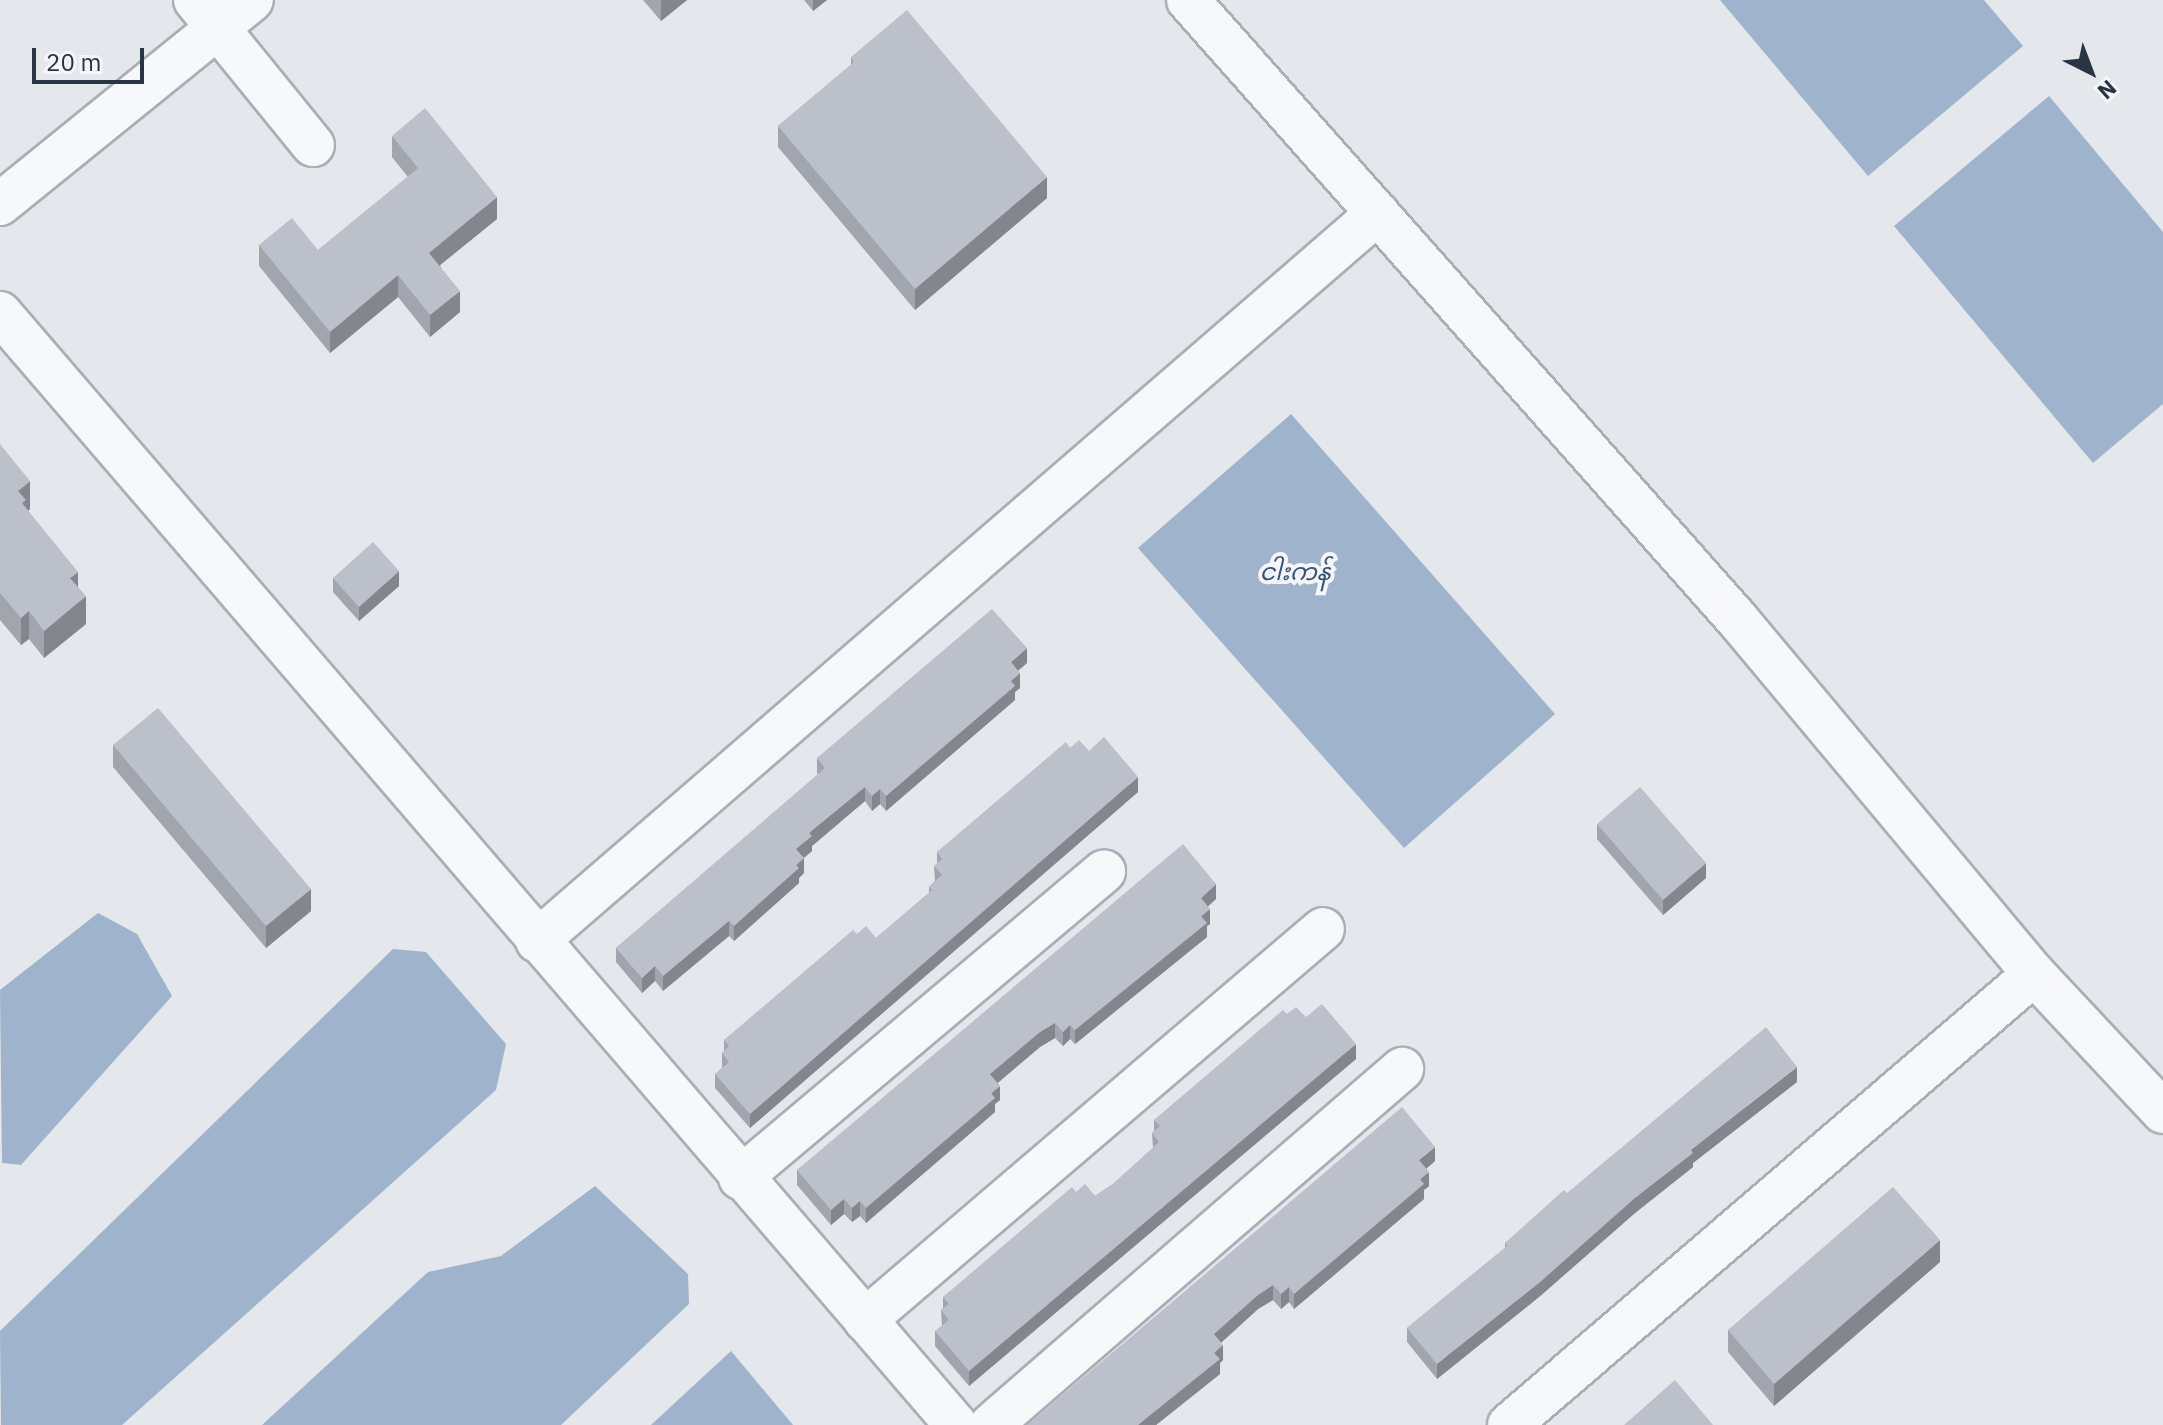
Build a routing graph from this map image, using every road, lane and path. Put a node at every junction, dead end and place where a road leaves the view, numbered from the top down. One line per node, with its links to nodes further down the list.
1 (252, 0): 3 (street)
2 (1188, 0): 6 (street)
3 (206, 14): 4 (street); 5 (street)
4 (313, 145)
5 (0, 204)
6 (1378, 213): 10 (street); 11 (street)
7 (0, 313): 10 (street)
8 (1104, 871): 14 (street)
9 (1323, 929): 15 (street)
10 (537, 941): 14 (street)
11 (2034, 974): 13 (street); 18 (street)
12 (1402, 1069): 17 (street)
13 (2163, 1112)
14 (740, 1178): 15 (street)
15 (865, 1320): 16 (street)
16 (956, 1425)
17 (991, 1425)
18 (1509, 1425)

